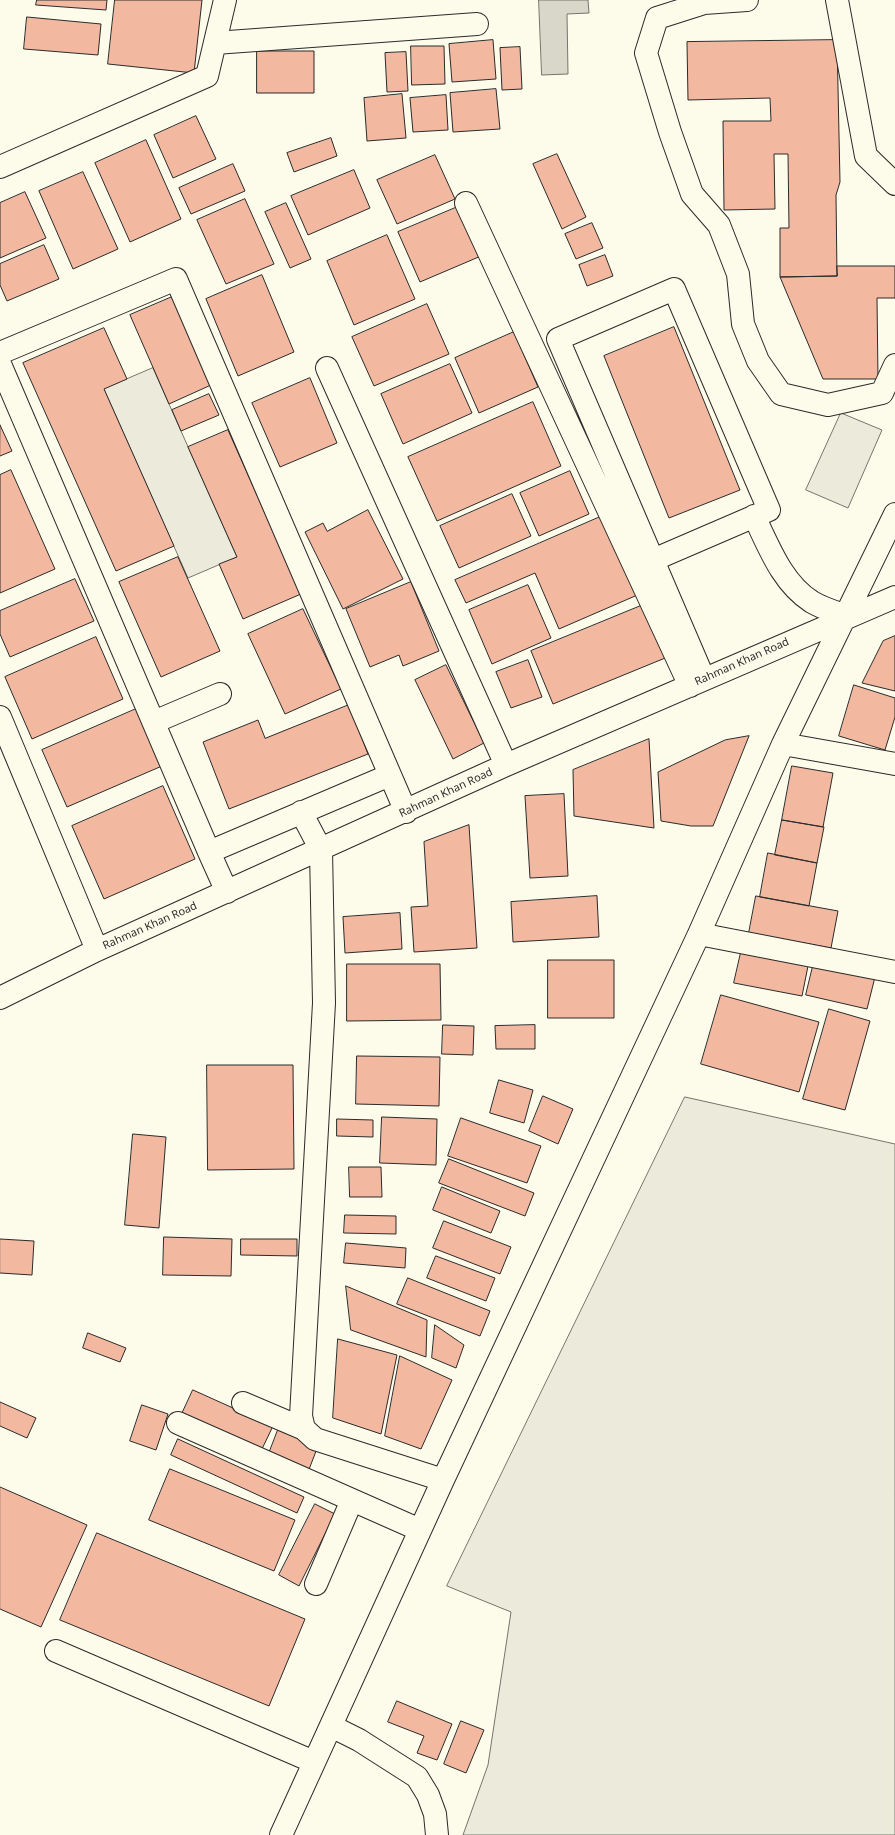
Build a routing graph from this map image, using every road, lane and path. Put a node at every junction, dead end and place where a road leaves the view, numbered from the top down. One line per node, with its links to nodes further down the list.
1 (224, 0): 5 (street)
2 (747, 0): 11 (street)
3 (837, 0): 7 (street)
4 (477, 24): 5 (street)
5 (215, 43): 6 (street)
6 (0, 167)
7 (895, 184)
8 (466, 203): 18 (street)
9 (0, 353): 25 (street)
10 (0, 364): 21 (street)
11 (895, 365)
12 (327, 368): 24 (street)
13 (895, 514): 17 (street)
14 (754, 516): 15 (street); 15 (street); 17 (street)
15 (653, 560): 18 (street)
16 (895, 596): 17 (street, Rahman Khan Road)
17 (846, 616): 18 (street, Rahman Khan Road); 22 (street)
18 (697, 682): 24 (street, Rahman Khan Road)
19 (220, 694): 21 (street)
20 (0, 717): 32 (street)
21 (154, 722): 29 (street)
22 (783, 744): 23 (street); 31 (street)
23 (895, 764)
24 (506, 765): 27 (street, Rahman Khan Road)
25 (390, 775): 26 (street); 27 (street)
26 (301, 812): 28 (street); 29 (street)
27 (406, 812): 28 (street, Rahman Khan Road)
28 (321, 850): 30 (street, Rahman Khan Road); 37 (street)
29 (209, 852): 30 (street)
30 (227, 892): 32 (street, Rahman Khan Road)
31 (699, 934): 33 (street); 38 (street)
32 (97, 950): 34 (street, Rahman Khan Road)
33 (895, 972)
34 (0, 998)
35 (243, 1402): 37 (street)
36 (178, 1424): 39 (street)
37 (304, 1429): 38 (street)
38 (443, 1480): 40 (street)
39 (352, 1500): 40 (street); 41 (street)
40 (420, 1530): 43 (street)
41 (316, 1584)
42 (56, 1651): 44 (street)
43 (331, 1726): 44 (street); 46 (street)
44 (314, 1762): 45 (street)
45 (281, 1835)
46 (437, 1835)

